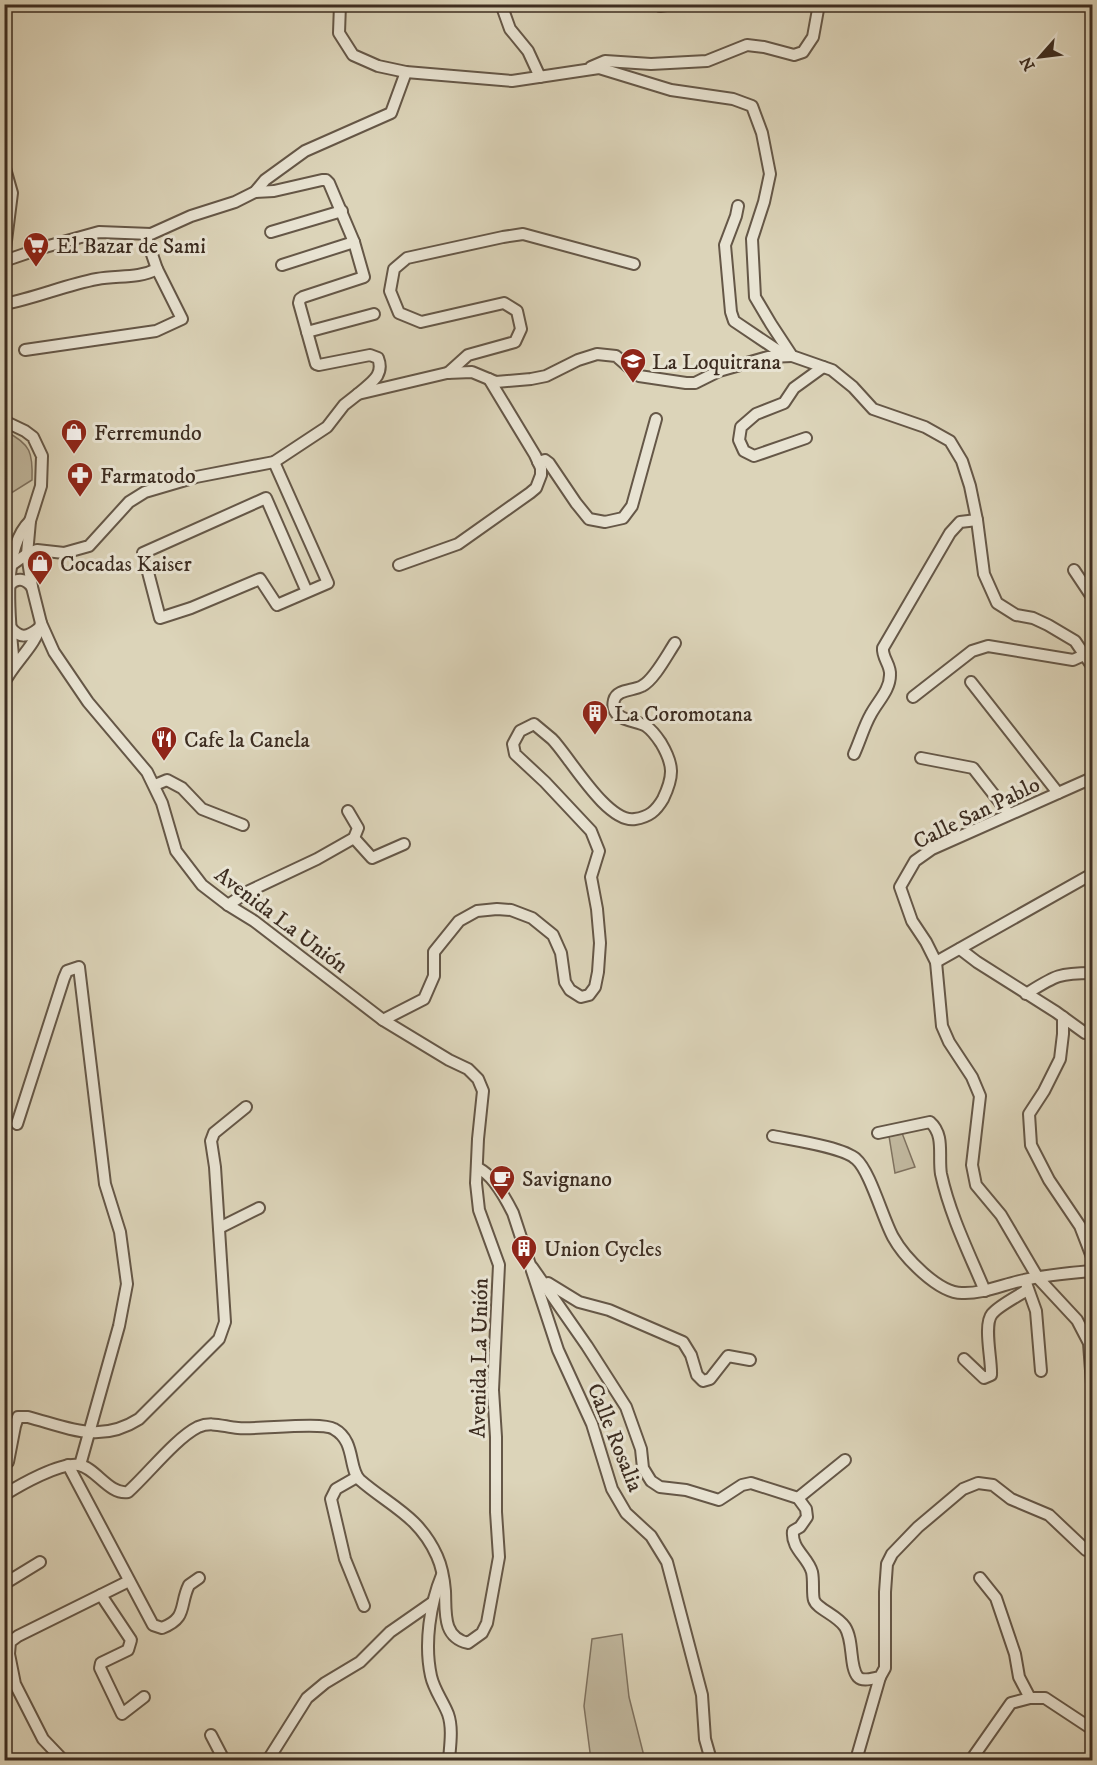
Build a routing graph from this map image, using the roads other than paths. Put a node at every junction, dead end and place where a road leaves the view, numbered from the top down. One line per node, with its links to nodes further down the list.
1 (340, 4): 7 (street)
2 (501, 4): 8 (street)
3 (672, 4): 5 (street)
4 (819, 4): 6 (street)
5 (660, 6)
6 (585, 69): 8 (street); 24 (street)
7 (406, 72): 8 (street); 10 (street)
8 (540, 76)
9 (4, 165): 16 (street)
10 (255, 192): 12 (street); 14 (street)
11 (738, 206): 24 (street)
12 (342, 211): 13 (street); 15 (street)
13 (271, 232)
14 (145, 234): 16 (street); 19 (street)
15 (354, 242): 17 (street); 22 (street)
16 (4, 259)
17 (282, 264)
18 (634, 264): 26 (street)
19 (157, 269): 20 (street); 23 (street)
20 (4, 304)
21 (374, 314): 22 (street)
22 (307, 332): 28 (street)
23 (25, 350)
24 (789, 356): 25 (street); 27 (street)
25 (823, 367): 31 (street); 34 (street)
26 (447, 373): 27 (street); 28 (street)
27 (489, 379): 33 (street)
28 (358, 394): 32 (street)
29 (657, 419): 33 (street)
30 (4, 421): 35 (street, Avenida La Unión)
31 (806, 438)
32 (274, 462): 36 (street); 42 (street)
33 (538, 462): 37 (street)
34 (977, 520): 49 (street); 55 (street)
35 (30, 521): 36 (street, Avenida La Unión); 38 (street, Avenida La Unión)
36 (27, 554): 38 (street); 41 (street, Avenida La Unión)
37 (399, 565)
38 (10, 566): 40 (street, Avenida La Unión)
39 (1074, 570): 43 (street)
40 (9, 586): 41 (street); 45 (street, Avenida La Unión)
41 (32, 587): 44 (street, Avenida La Unión)
42 (307, 592): 42 (street)
43 (1092, 597)
44 (40, 626): 45 (street); 47 (street); 48 (street, Avenida La Unión)
45 (11, 628): 50 (street, Avenida La Unión)
46 (675, 643): 72 (street)
47 (29, 647): 48 (street); 50 (street)
48 (54, 652): 58 (street, Avenida La Unión)
49 (1084, 655): 51 (street); 54 (street)
50 (14, 665): 53 (street)
51 (1092, 666)
52 (971, 682): 59 (street)
53 (4, 683)
54 (913, 698)
55 (854, 754)
56 (921, 758): 61 (street)
57 (1092, 778): 59 (street, Calle San Pablo)
58 (155, 785): 62 (street); 66 (street, Avenida La Unión)
59 (1058, 793): 61 (street, Calle San Pablo)
60 (348, 811): 63 (street)
61 (1009, 814): 68 (street, Calle San Pablo)
62 (243, 825)
63 (354, 838): 64 (street); 66 (street)
64 (404, 844)
65 (1092, 874): 67 (street)
66 (228, 905): 72 (street, Avenida La Unión)
67 (960, 949): 68 (street); 70 (street)
68 (936, 962): 84 (street, Calle San Pablo)
69 (1092, 973): 70 (street)
70 (1026, 994): 71 (street)
71 (1063, 1017): 73 (street); 81 (street)
72 (382, 1020): 78 (street, Avenida La Unión)
73 (1092, 1031)
74 (246, 1107): 80 (street)
75 (17, 1124): 92 (street)
76 (878, 1133): 87 (street)
77 (773, 1136): 87 (street)
78 (477, 1168): 82 (street, Calle Rosalia); 102 (street, Avenida La Unión)
79 (259, 1208): 80 (street)
80 (219, 1228): 92 (street)
81 (1092, 1257)
82 (532, 1267): 85 (street); 119 (street, Calle Rosalia)
83 (1092, 1271): 84 (street)
84 (1038, 1278): 86 (street); 91 (street, Calle San Pablo)
85 (541, 1279): 89 (street); 99 (street)
86 (1026, 1285): 87 (street); 88 (street); 90 (street)
87 (985, 1291)
88 (964, 1359)
89 (750, 1360)
90 (1041, 1371)
91 (1092, 1384)
92 (89, 1433): 94 (street); 96 (street)
93 (844, 1460): 99 (street)
94 (8, 1462)
95 (68, 1465): 96 (street); 98 (street); 105 (street)
96 (80, 1465): 97 (street)
97 (357, 1477): 102 (street, Avenida La Unión); 109 (street)
98 (4, 1495)
99 (798, 1498): 110 (street)
100 (1092, 1550): 110 (street)
101 (40, 1562): 106 (street)
102 (443, 1572): 108 (street)
103 (199, 1578): 105 (street)
104 (980, 1578): 112 (street)
105 (129, 1581): 107 (street)
106 (4, 1584)
107 (102, 1595): 111 (street); 115 (street)
108 (433, 1602): 117 (street); 118 (street)
109 (364, 1606)
110 (880, 1677): 120 (street)
111 (144, 1697)
112 (1030, 1698): 113 (street); 121 (street)
113 (1092, 1729)
114 (211, 1736): 116 (street)
115 (63, 1761)
116 (224, 1761)
117 (268, 1761)
118 (449, 1761)
119 (711, 1761)
120 (856, 1761)
121 (971, 1761)

